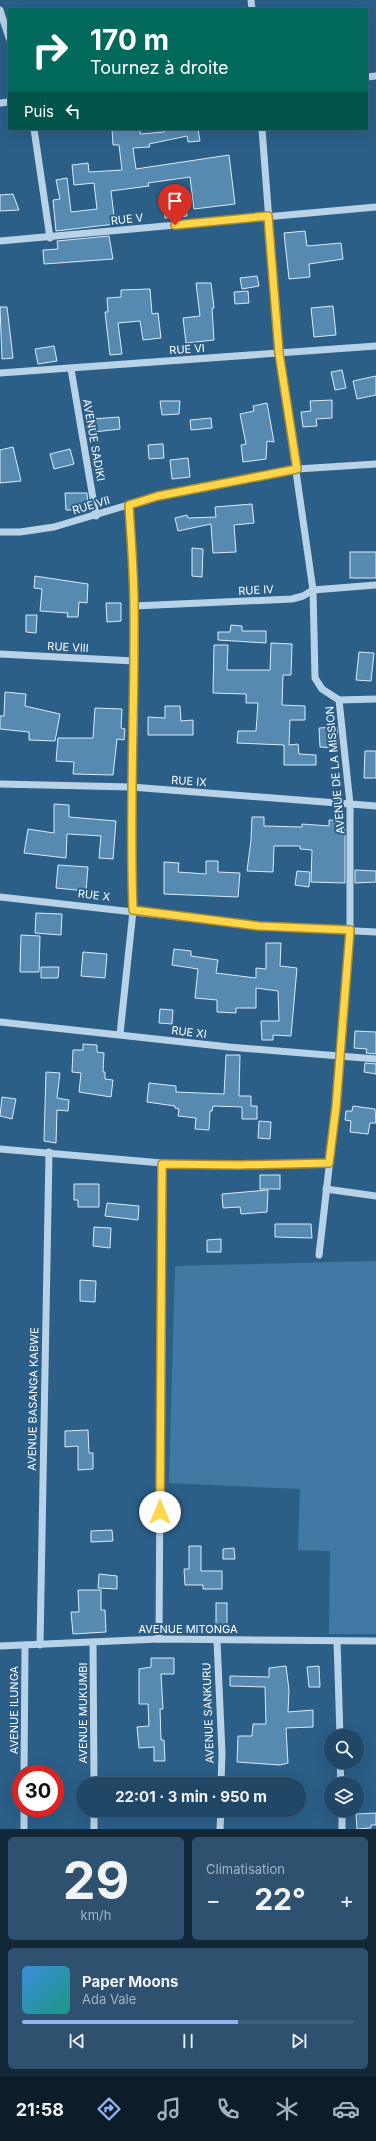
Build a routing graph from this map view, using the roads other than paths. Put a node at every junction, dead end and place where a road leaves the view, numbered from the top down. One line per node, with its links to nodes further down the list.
1 (0, 10): 2 (street)
2 (8, 35)
3 (34, 130): 7 (street)
4 (262, 130): 6 (street, AVENUE DE LA MISSION)
5 (376, 207): 6 (street, RUE V)
6 (268, 216): 7 (street, RUE V); 10 (street, AVENUE DE LA MISSION)
7 (50, 238): 8 (street, RUE V)
8 (0, 242)
9 (376, 346): 10 (street, RUE VI)
10 (279, 353): 11 (street, RUE VI); 14 (street, AVENUE DE LA MISSION)
11 (71, 369): 12 (street, RUE VI); 16 (street, AVENUE SADIKI)
12 (0, 373)
13 (376, 464): 14 (street, RUE VII)
14 (297, 469): 15 (street, RUE VII); 19 (street, AVENUE DE LA MISSION)
15 (129, 505): 16 (street, RUE VII); 20 (street)
16 (96, 516): 17 (street, RUE VII)
17 (0, 532)
18 (376, 585): 19 (street, RUE IV)
19 (313, 590): 20 (street, RUE IV); 24 (street, AVENUE DE LA MISSION)
20 (134, 606): 22 (street)
21 (0, 654): 22 (street, RUE VIII)
22 (134, 661): 26 (street)
23 (376, 699): 24 (street)
24 (339, 700): 27 (street, AVENUE DE LA MISSION)
25 (0, 784): 26 (street, RUE IX)
26 (131, 787): 27 (street, RUE IX); 30 (street)
27 (350, 804): 28 (street, RUE IX); 31 (street, AVENUE DE LA MISSION)
28 (376, 806)
29 (0, 897): 30 (street, RUE X)
30 (133, 910): 31 (street, RUE X); 34 (street)
31 (350, 930): 32 (street, RUE X); 35 (street, AVENUE DE LA MISSION)
32 (376, 932)
33 (0, 1022): 34 (street, RUE XI)
34 (120, 1034): 35 (street, RUE XI)
35 (339, 1055): 36 (street, RUE XI); 39 (street, AVENUE DE LA MISSION)
36 (376, 1059)
37 (0, 1149): 38 (street)
38 (50, 1152): 40 (street); 49 (street, AVENUE BASANGA KABWE)
39 (329, 1163): 40 (street); 41 (street, AVENUE DE LA MISSION)
40 (162, 1164): 44 (street)
41 (326, 1189): 42 (street); 43 (street, AVENUE DE LA MISSION)
42 (376, 1196)
43 (319, 1255)
44 (159, 1639): 45 (street, AVENUE MITONGA); 48 (street, AVENUE MITONGA)
45 (217, 1640): 46 (street, AVENUE MITONGA); 55 (street, AVENUE SANKURU)
46 (337, 1641): 47 (street, AVENUE MITONGA); 52 (street)
47 (376, 1641)
48 (93, 1642): 49 (street, AVENUE MITONGA); 54 (street, AVENUE MUKUMBI)
49 (40, 1645): 51 (street, AVENUE MITONGA)
50 (0, 1646): 51 (street, AVENUE MITONGA)
51 (25, 1646): 53 (street, AVENUE ILUNGA)
52 (340, 1729)
53 (24, 1765)
54 (94, 1777)
55 (221, 1777)
56 (24, 1817): 60 (street)
57 (94, 1817): 61 (street)
58 (221, 1817): 62 (street)
59 (342, 1817): 63 (street)
60 (24, 1829)
61 (94, 1829)
62 (220, 1829)
63 (342, 1829)

